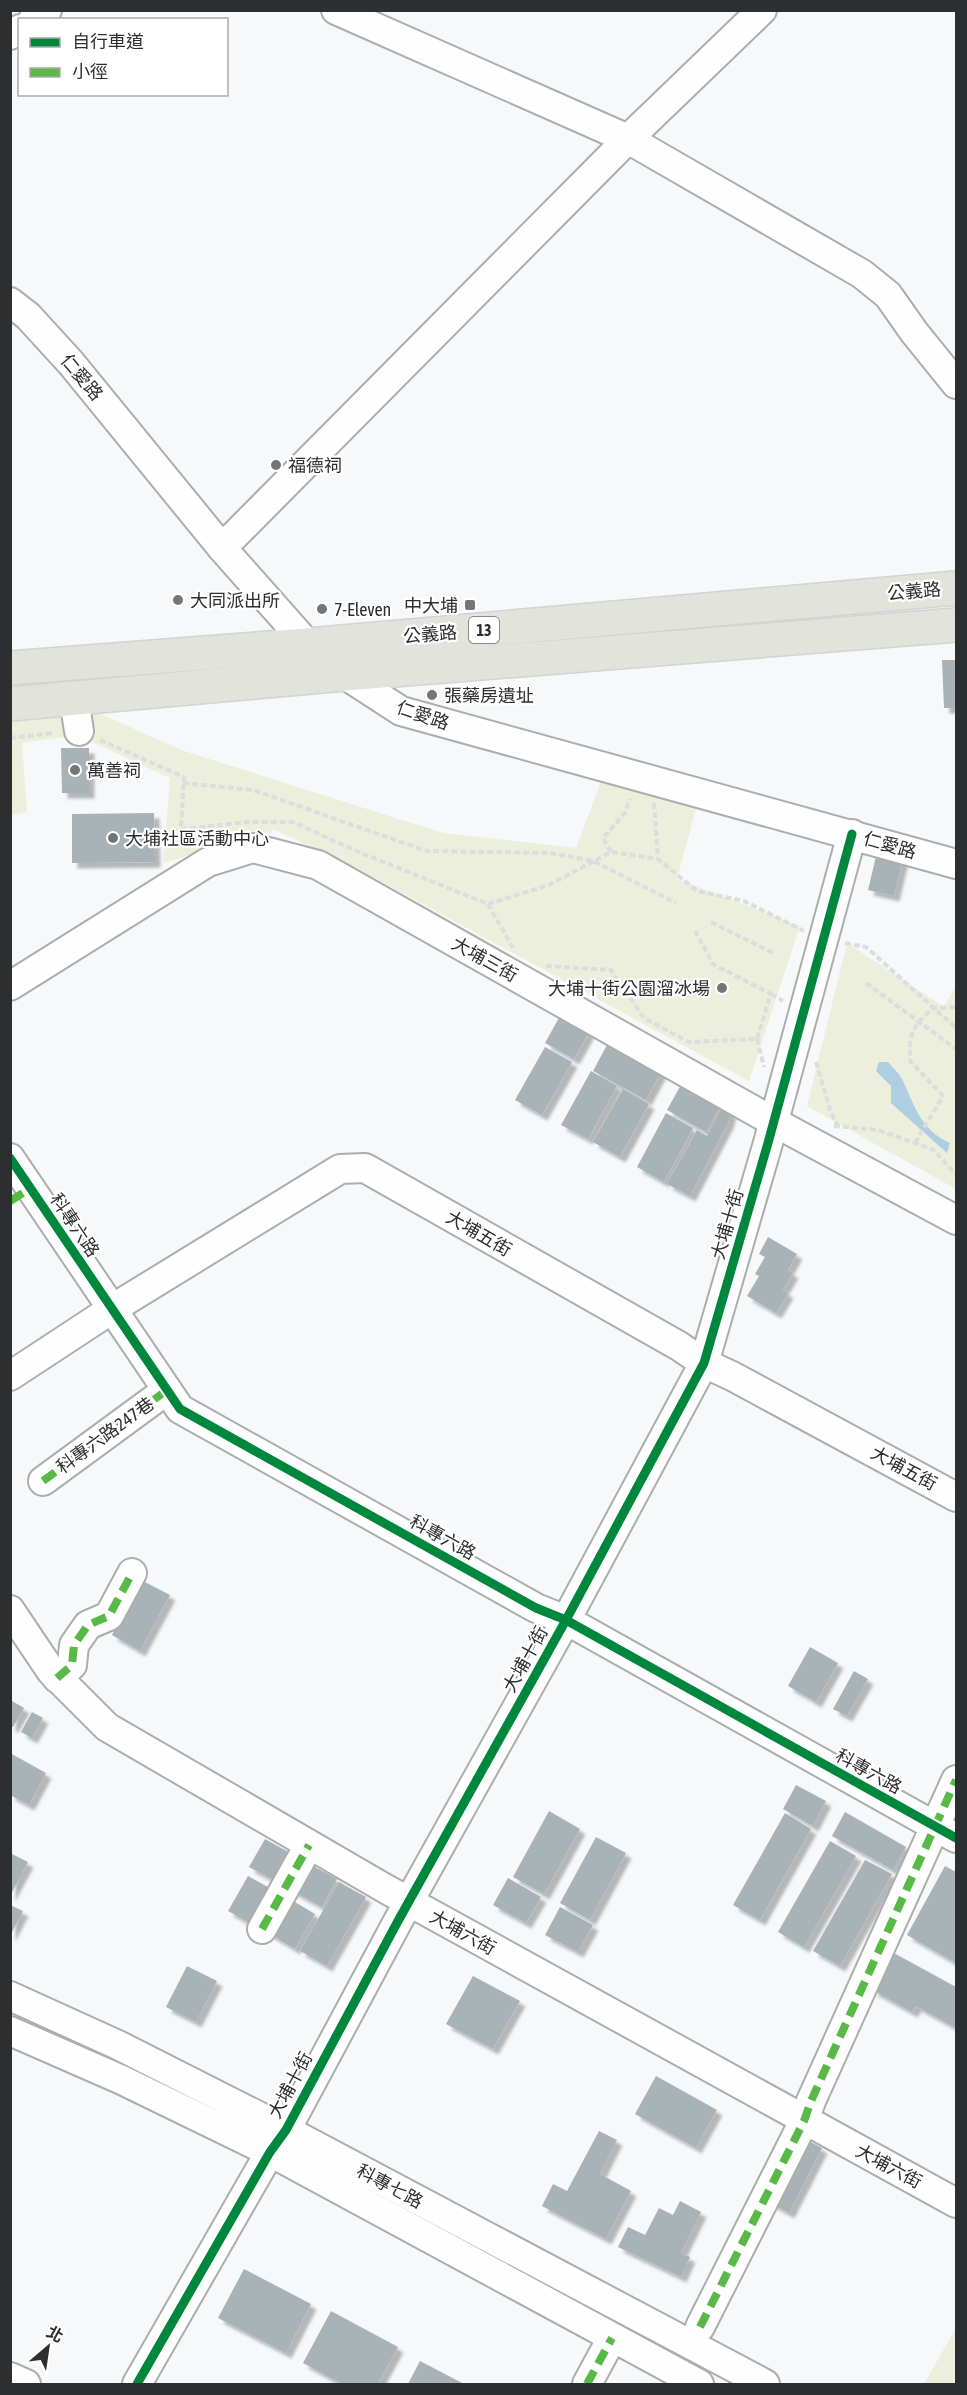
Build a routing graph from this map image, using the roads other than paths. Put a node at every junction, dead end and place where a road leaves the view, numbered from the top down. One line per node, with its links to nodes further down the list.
1 (336, 10): 3 (street)
2 (762, 10): 3 (street)
3 (628, 138): 5 (street); 6 (street)
4 (10, 302): 6 (street, 仁愛路)
5 (957, 384)
6 (222, 548): 9 (street, 仁愛路)
7 (957, 588): 9 (main road, 公義路 / 13)
8 (957, 625): 11 (main road, 公義路 / 13)
9 (308, 645): 10 (main road, 公義路 / 13); 11 (street, 仁愛路)
10 (10, 668)
11 (344, 674): 12 (main road, 公義路 / 13); 15 (street, 仁愛路)
12 (74, 698): 13 (main road, 公義路 / 13); 14 (street)
13 (10, 704)
14 (79, 731)
15 (852, 834): 16 (street, 仁愛路); 18 (street, 大埔十街)
16 (957, 864)
17 (10, 986): 18 (street, 大埔三街)
18 (774, 1122): 21 (street, 大埔三街); 23 (street, 大埔十街)
19 (10, 1158): 20 (street, 科專六路)
20 (20, 1194): 22 (street, 科專六路)
21 (957, 1220)
22 (112, 1310): 23 (street, 大埔五街); 24 (street, 大埔五街); 25 (street, 科專六路)
23 (704, 1363): 27 (street, 大埔五街); 30 (street, 大埔十街)
24 (10, 1376)
25 (167, 1390): 26 (street, 科專六路247巷); 30 (street, 科專六路)
26 (43, 1481)
27 (957, 1497)
28 (132, 1573): 31 (street)
29 (10, 1610): 31 (street, 大埔六街)
30 (566, 1620): 33 (street, 科專六路); 35 (street, 大埔十街)
31 (57, 1678): 34 (street, 大埔六街)
32 (957, 1780): 33 (street)
33 (946, 1832): 39 (street)
34 (309, 1845): 35 (street, 大埔六街); 36 (street)
35 (409, 1901): 39 (street, 大埔六街); 40 (street, 大埔十街)
36 (262, 1929)
37 (10, 1996): 40 (street, 科專七路)
38 (10, 2031): 40 (street, 科專七路)
39 (804, 2121): 41 (street, 大埔六街); 42 (street)
40 (278, 2141): 43 (street, 科專七路); 46 (street, 大埔十街); 49 (street, 科專七路)
41 (957, 2203)
42 (700, 2327)
43 (612, 2338): 47 (street); 48 (street, 科專七路)
44 (10, 2377): 45 (street)
45 (26, 2385)
46 (137, 2385)
47 (587, 2385)
48 (699, 2385)
49 (765, 2385)

